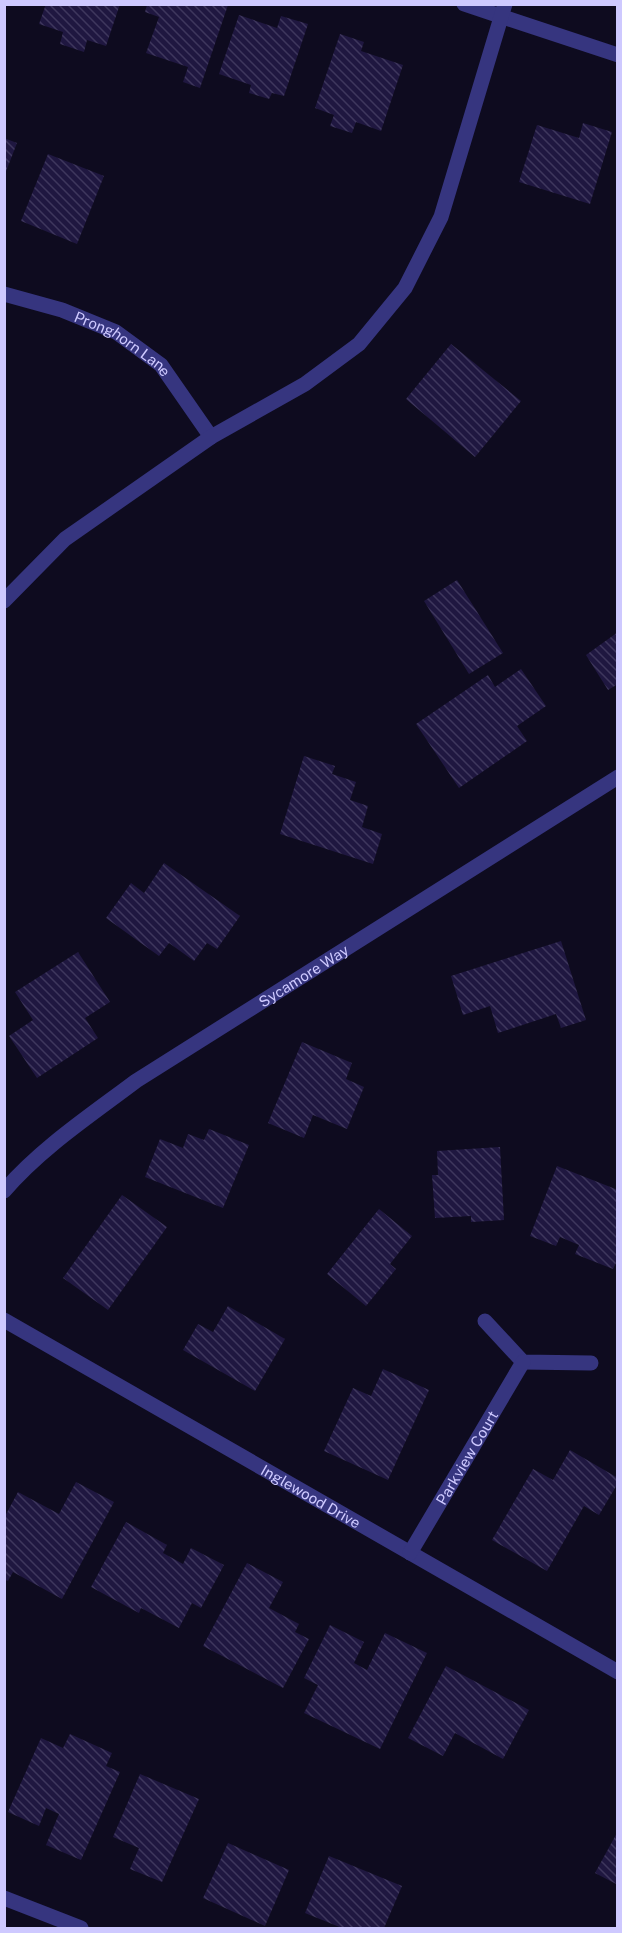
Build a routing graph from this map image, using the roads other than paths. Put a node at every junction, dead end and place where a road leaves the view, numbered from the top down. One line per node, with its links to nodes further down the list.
1 (464, 4): 2 (street)
2 (503, 11): 3 (street); 5 (street)
3 (618, 55)
4 (4, 294): 5 (street, Pronghorn Lane)
5 (211, 437): 6 (street)
6 (4, 601)
7 (618, 777): 8 (street, Sycamore Way)
8 (4, 1191)
9 (4, 1320): 13 (street, Inglewood Drive)
10 (485, 1321): 11 (street)
11 (523, 1362): 12 (street); 13 (street, Parkview Court)
12 (591, 1363)
13 (410, 1553): 14 (street, Inglewood Drive)
14 (618, 1672)
15 (4, 1898): 16 (street)
16 (81, 1929)

